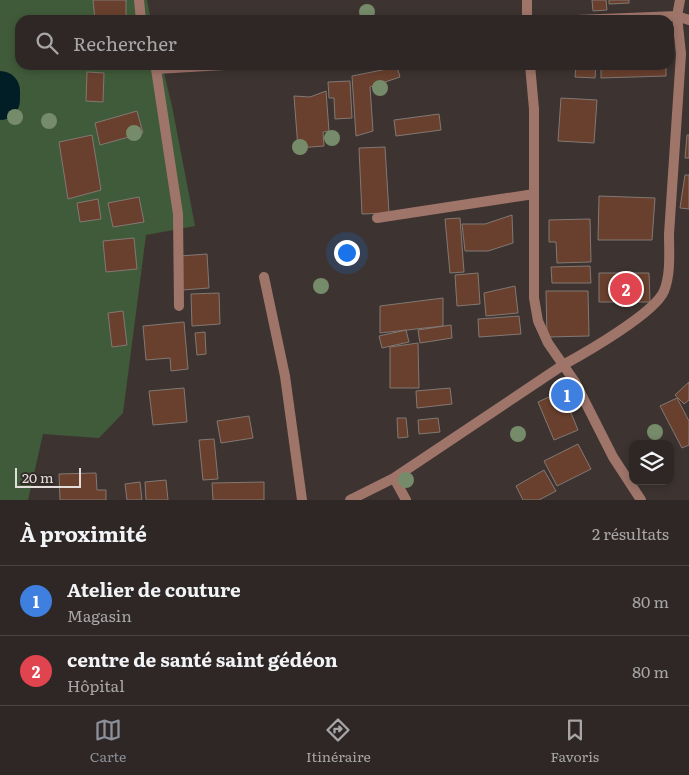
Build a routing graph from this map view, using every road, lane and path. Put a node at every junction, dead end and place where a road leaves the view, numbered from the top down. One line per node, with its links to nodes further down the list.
1 (139, 0): 4 (street)
2 (527, 0): 5 (street)
3 (680, 0): 7 (street)
4 (140, 15)
5 (527, 15)
6 (674, 16): 7 (street)
7 (677, 16): 8 (street); 15 (street)
8 (689, 20)
9 (155, 70): 14 (street)
10 (530, 70): 11 (street)
11 (534, 194): 12 (street); 15 (street)
12 (377, 218)
13 (264, 277): 17 (street)
14 (179, 306)
15 (562, 365): 16 (street); 20 (street)
16 (394, 478): 18 (street); 19 (street)
17 (302, 500)
18 (350, 500)
19 (406, 500)
20 (641, 500)

